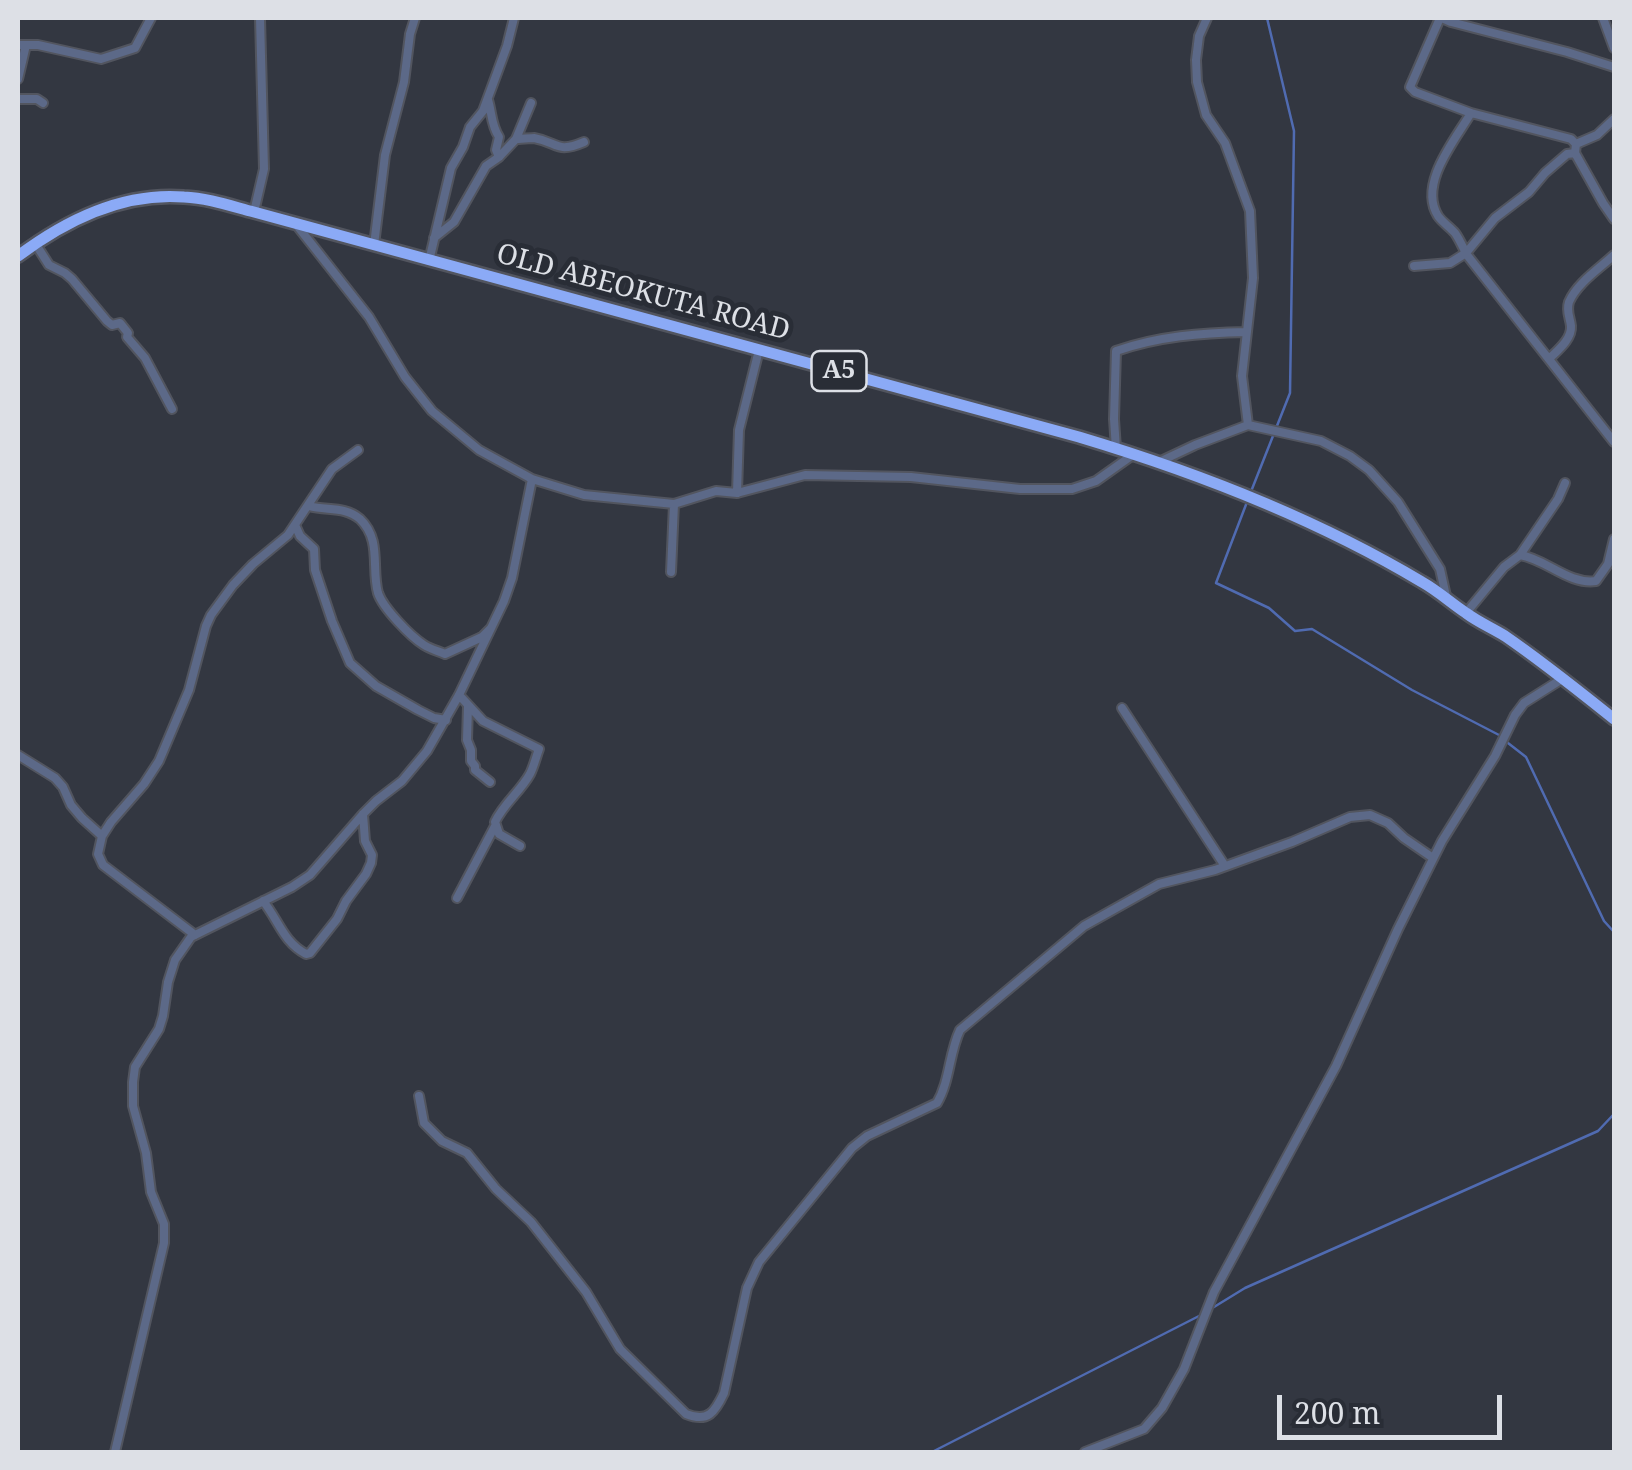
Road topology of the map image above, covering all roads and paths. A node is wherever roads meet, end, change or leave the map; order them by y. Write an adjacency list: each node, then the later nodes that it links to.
1 (151, 18): 8 (street)
2 (260, 18): 22 (street)
3 (415, 18): 27 (street)
4 (514, 18): 13 (street)
5 (1207, 18): 33 (street)
6 (1443, 18): 10 (street); 16 (street)
7 (1604, 18): 9 (street)
8 (22, 45): 11 (street)
9 (1614, 48)
10 (1614, 67)
11 (18, 80)
12 (18, 99): 14 (street)
13 (488, 99): 21 (street); 25 (street)
14 (43, 103)
15 (531, 103): 18 (street)
16 (1471, 113): 20 (street); 28 (street)
17 (1614, 119): 20 (street)
18 (516, 139): 19 (street); 21 (street)
19 (584, 142)
20 (1576, 149): 23 (street); 28 (street)
21 (499, 157): 25 (street)
22 (254, 212): 24 (highway, OLD ABEOKUTA ROAD / A5); 26 (highway, OLD ABEOKUTA ROAD / A5)
23 (1614, 219)
24 (295, 223): 27 (highway, OLD ABEOKUTA ROAD / A5); 43 (street)
25 (434, 238): 31 (street)
26 (34, 244): 30 (highway, OLD ABEOKUTA ROAD / A5); 36 (street)
27 (374, 245): 31 (highway, OLD ABEOKUTA ROAD / A5)
28 (1466, 253): 32 (street); 35 (street)
29 (1614, 255): 35 (street)
30 (18, 256)
31 (429, 261): 34 (highway, OLD ABEOKUTA ROAD / A5)
32 (1414, 266)
33 (1247, 332): 37 (street); 39 (street)
34 (759, 350): 39 (highway, OLD ABEOKUTA ROAD / A5); 45 (street)
35 (1549, 359): 38 (street)
36 (172, 409)
37 (1248, 425): 42 (street); 52 (street)
38 (1614, 442)
39 (1116, 448): 41 (highway, OLD ABEOKUTA ROAD / A5)
40 (358, 450): 47 (street)
41 (1134, 454): 42 (highway, OLD ABEOKUTA ROAD / A5); 45 (street)
42 (1159, 462): 52 (highway, OLD ABEOKUTA ROAD / A5)
43 (532, 479): 46 (street); 54 (street)
44 (1565, 483): 50 (street)
45 (737, 493): 46 (street)
46 (674, 504): 51 (street)
47 (309, 506): 48 (street); 54 (street)
48 (295, 525): 60 (street); 65 (street)
49 (1614, 539): 50 (street)
50 (1520, 554): 53 (street)
51 (671, 572)
52 (1446, 596): 53 (highway, OLD ABEOKUTA ROAD / A5)
53 (1466, 613): 55 (highway, OLD ABEOKUTA ROAD / A5)
54 (494, 624): 56 (street)
55 (1562, 679): 59 (highway, OLD ABEOKUTA ROAD / A5); 67 (street)
56 (459, 695): 57 (street); 60 (street)
57 (468, 706): 62 (street); 64 (street)
58 (1122, 708): 68 (street)
59 (1614, 719)
60 (446, 720): 63 (street)
61 (18, 755): 65 (street)
62 (490, 782)
63 (363, 814): 70 (street); 70 (street)
64 (495, 826): 66 (street); 69 (street)
65 (102, 836): 71 (street)
66 (520, 846)
67 (1433, 858): 68 (street); 74 (street)
68 (1225, 866): 72 (street)
69 (457, 898)
70 (262, 901): 71 (street)
71 (195, 935): 73 (street)
72 (418, 1096)
73 (115, 1452)
74 (1085, 1452)

